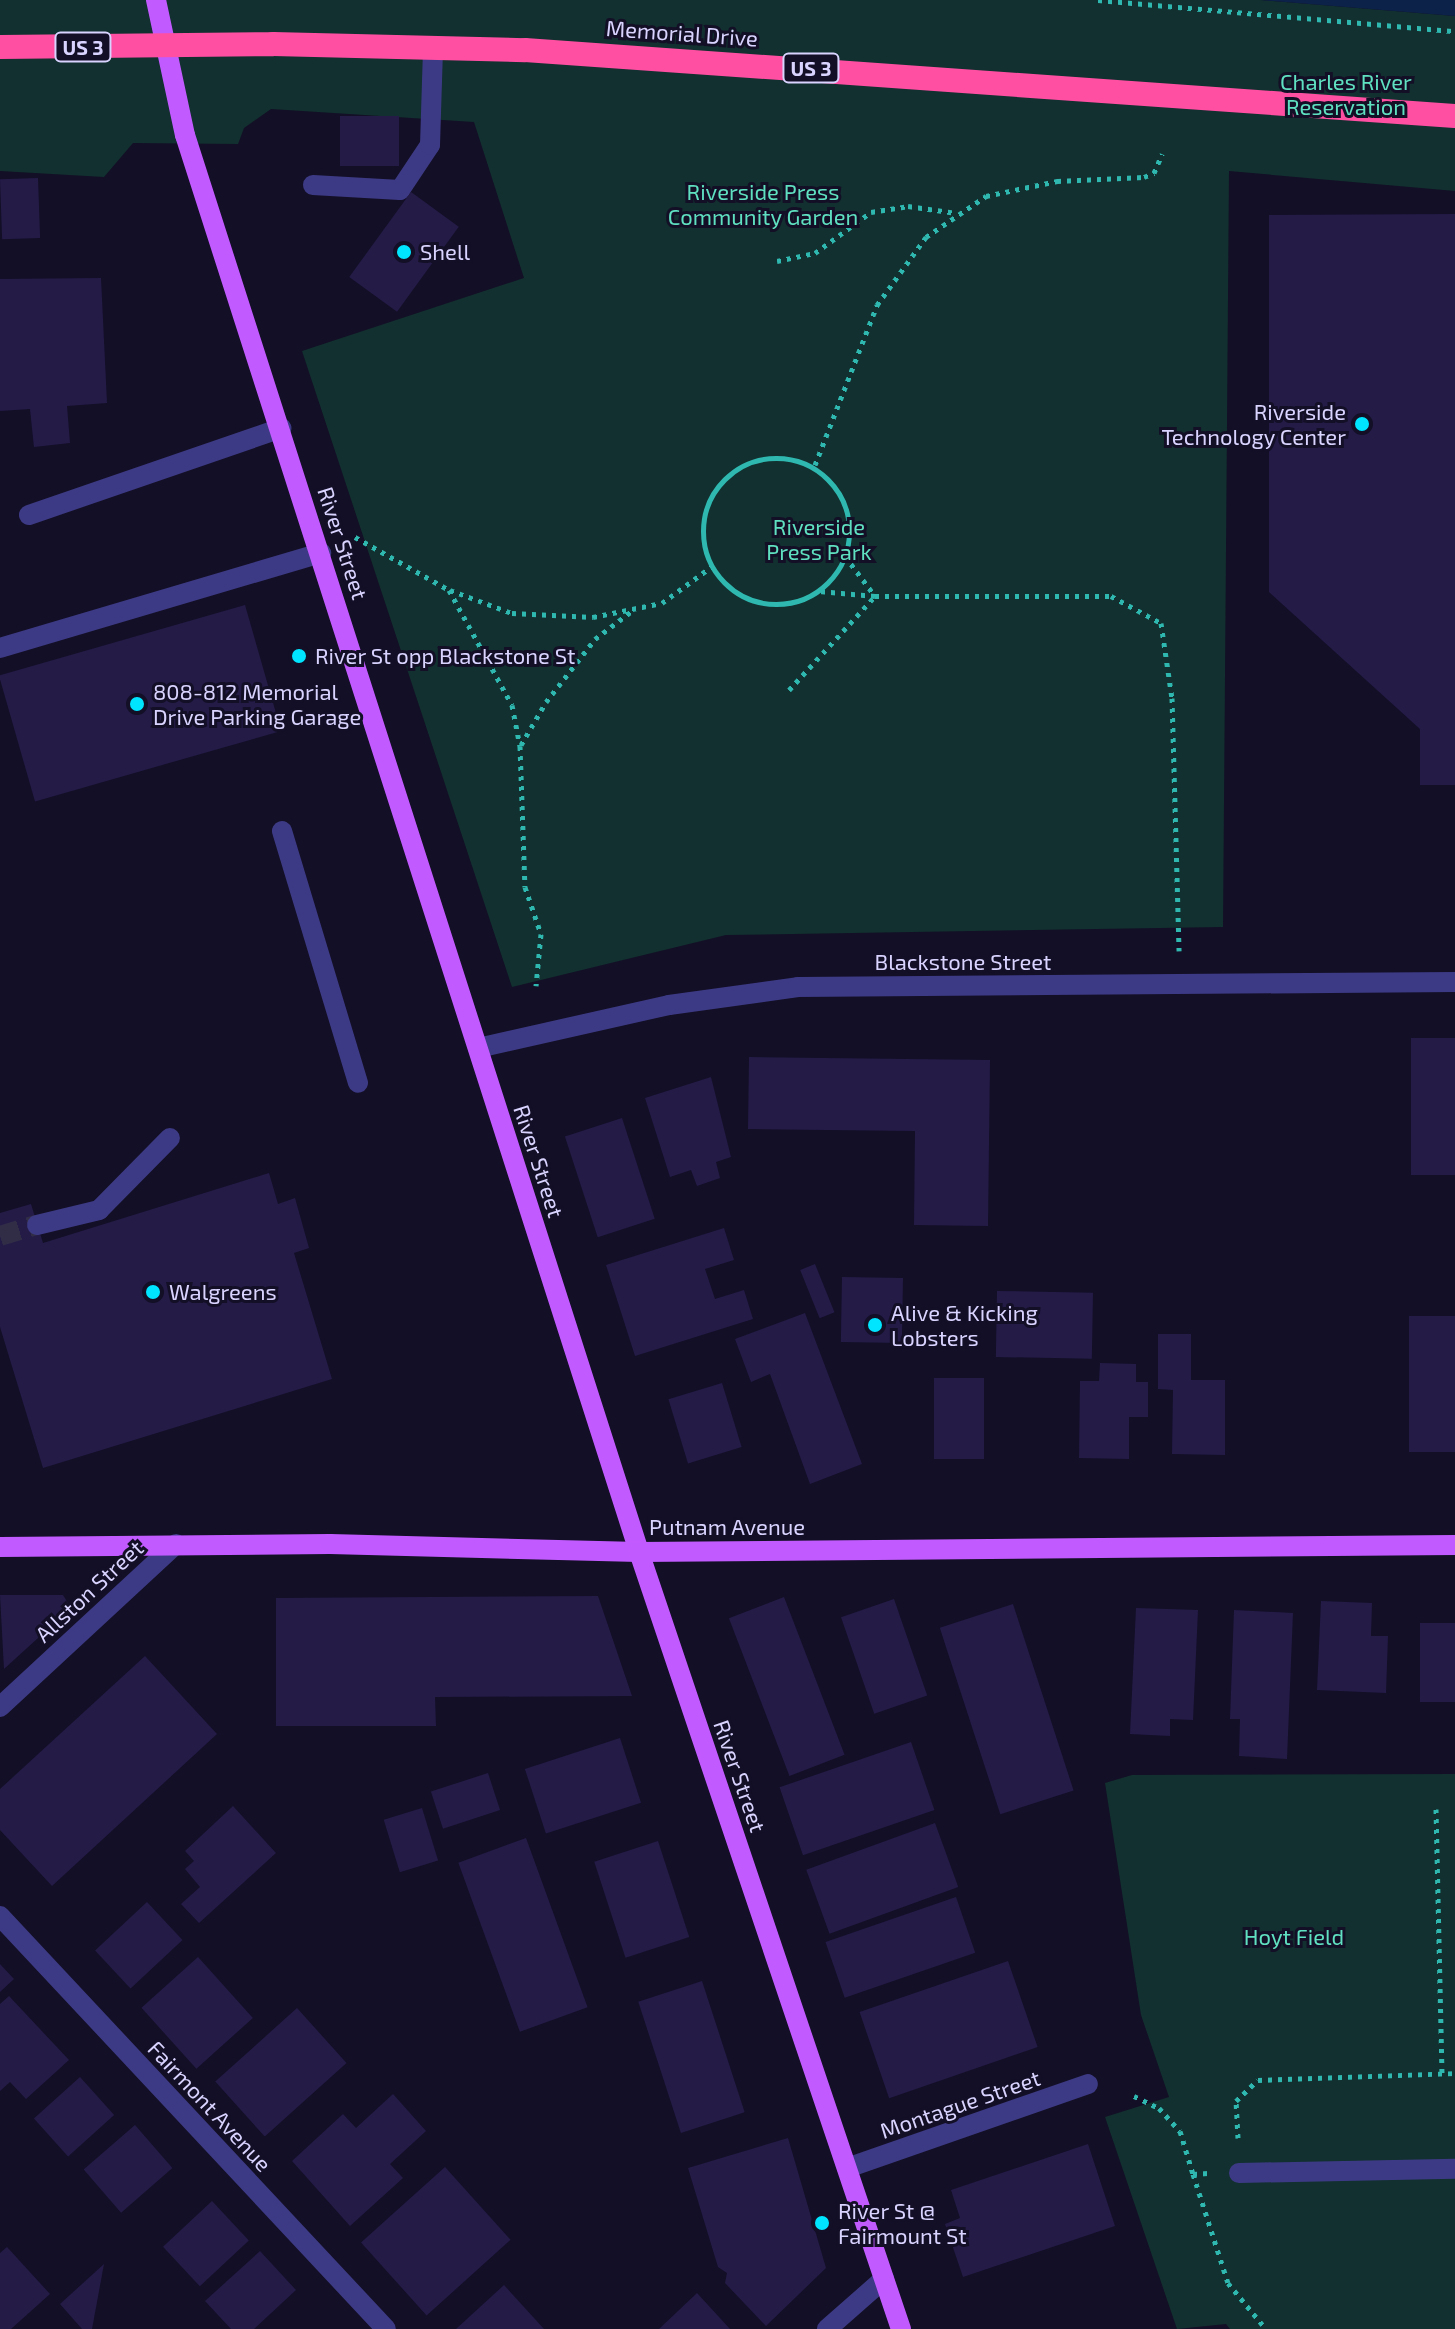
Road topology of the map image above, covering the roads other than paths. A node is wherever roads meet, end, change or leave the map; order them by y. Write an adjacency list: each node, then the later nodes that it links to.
1 (156, 0): 2 (main road, River Street)
2 (166, 46): 3 (highway, Memorial Drive / US 3); 4 (highway, Memorial Drive / US 3); 7 (main road, River Street)
3 (0, 47)
4 (433, 47): 5 (highway, Memorial Drive / US 3); 6 (street)
5 (1455, 116)
6 (313, 185)
7 (281, 428): 8 (street); 9 (main road, River Street)
8 (29, 515)
9 (321, 553): 10 (street); 13 (main road, River Street)
10 (0, 648)
11 (282, 831): 14 (street)
12 (1455, 982): 13 (street, Blackstone Street)
13 (478, 1048): 20 (main road, River Street)
14 (358, 1083)
15 (170, 1138): 16 (street)
16 (37, 1225)
17 (176, 1544): 19 (main road, Putnam Avenue); 20 (main road, Putnam Avenue); 21 (street, Allston Street)
18 (1455, 1545): 20 (main road, Putnam Avenue)
19 (0, 1547)
20 (639, 1552): 24 (main road, River Street)
21 (0, 1707)
22 (0, 1916): 28 (street, Fairmont Avenue)
23 (1088, 2084): 24 (street, Montague Street)
24 (847, 2168): 27 (main road, River Street)
25 (1455, 2169): 26 (street)
26 (1239, 2173)
27 (884, 2279): 29 (street); 30 (main road, River Street)
28 (386, 2329)
29 (827, 2329)
30 (901, 2329)

